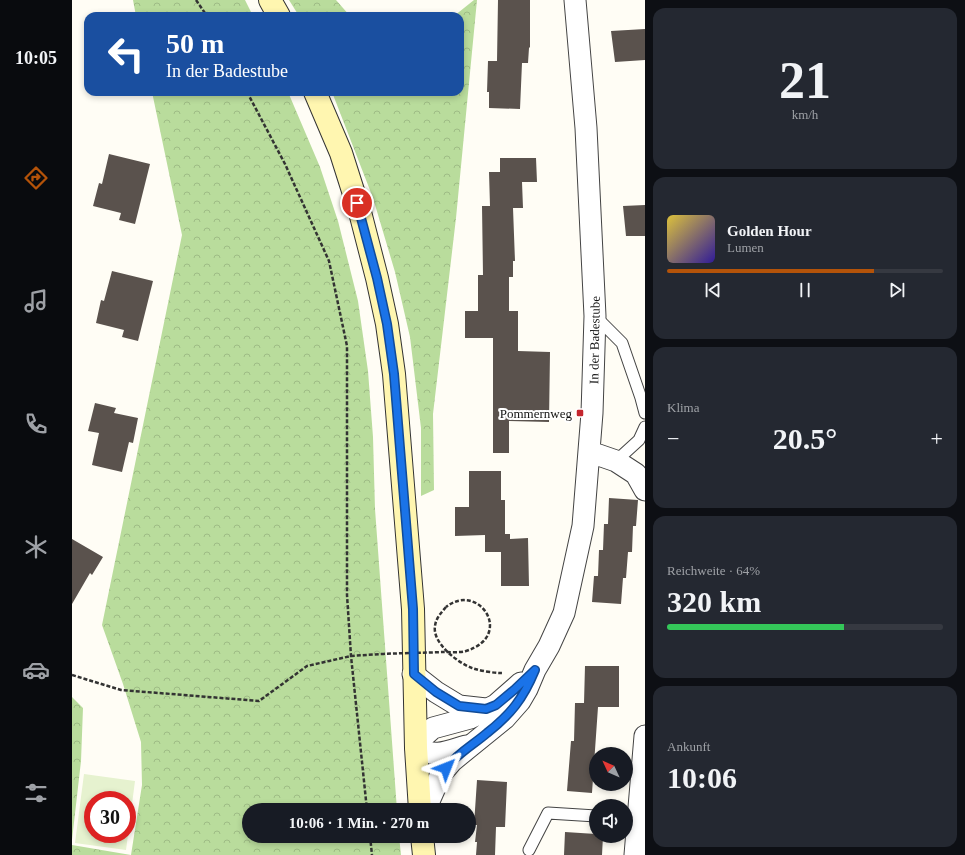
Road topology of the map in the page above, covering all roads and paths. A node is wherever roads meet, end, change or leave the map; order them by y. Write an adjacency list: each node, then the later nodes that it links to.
1 (196, 0): 4 (path)
2 (270, 0): 5 (main road)
3 (575, 0): 8 (street, In der Badestube)
4 (204, 12)
5 (277, 12)
6 (249, 96): 14 (path)
7 (317, 96): 16 (main road)
8 (595, 316): 9 (lane); 11 (street, In der Badestube)
9 (645, 413)
10 (645, 426): 12 (lane)
11 (590, 452): 12 (street); 15 (street, In der Badestube)
12 (616, 461): 13 (street)
13 (645, 490)
14 (351, 656): 15 (path, bridge); 17 (path); 22 (path)
15 (535, 670): 18 (street, In der Badestube); 20 (street, In der Badestube)
16 (414, 674): 18 (street); 21 (main road)
17 (72, 675)
18 (486, 709): 21 (street, In der Badestube)
19 (645, 736): 25 (street)
20 (470, 745): 21 (street, In der Badestube); 24 (street, In der Badestube)
21 (416, 748): 23 (main road)
22 (366, 803)
23 (420, 803)
24 (428, 803)
25 (633, 813)
26 (589, 816): 30 (lane)
27 (633, 831): 33 (street)
28 (371, 843): 31 (path)
29 (423, 843): 32 (main road)
30 (529, 850)
31 (372, 855)
32 (424, 855)
33 (635, 855)

